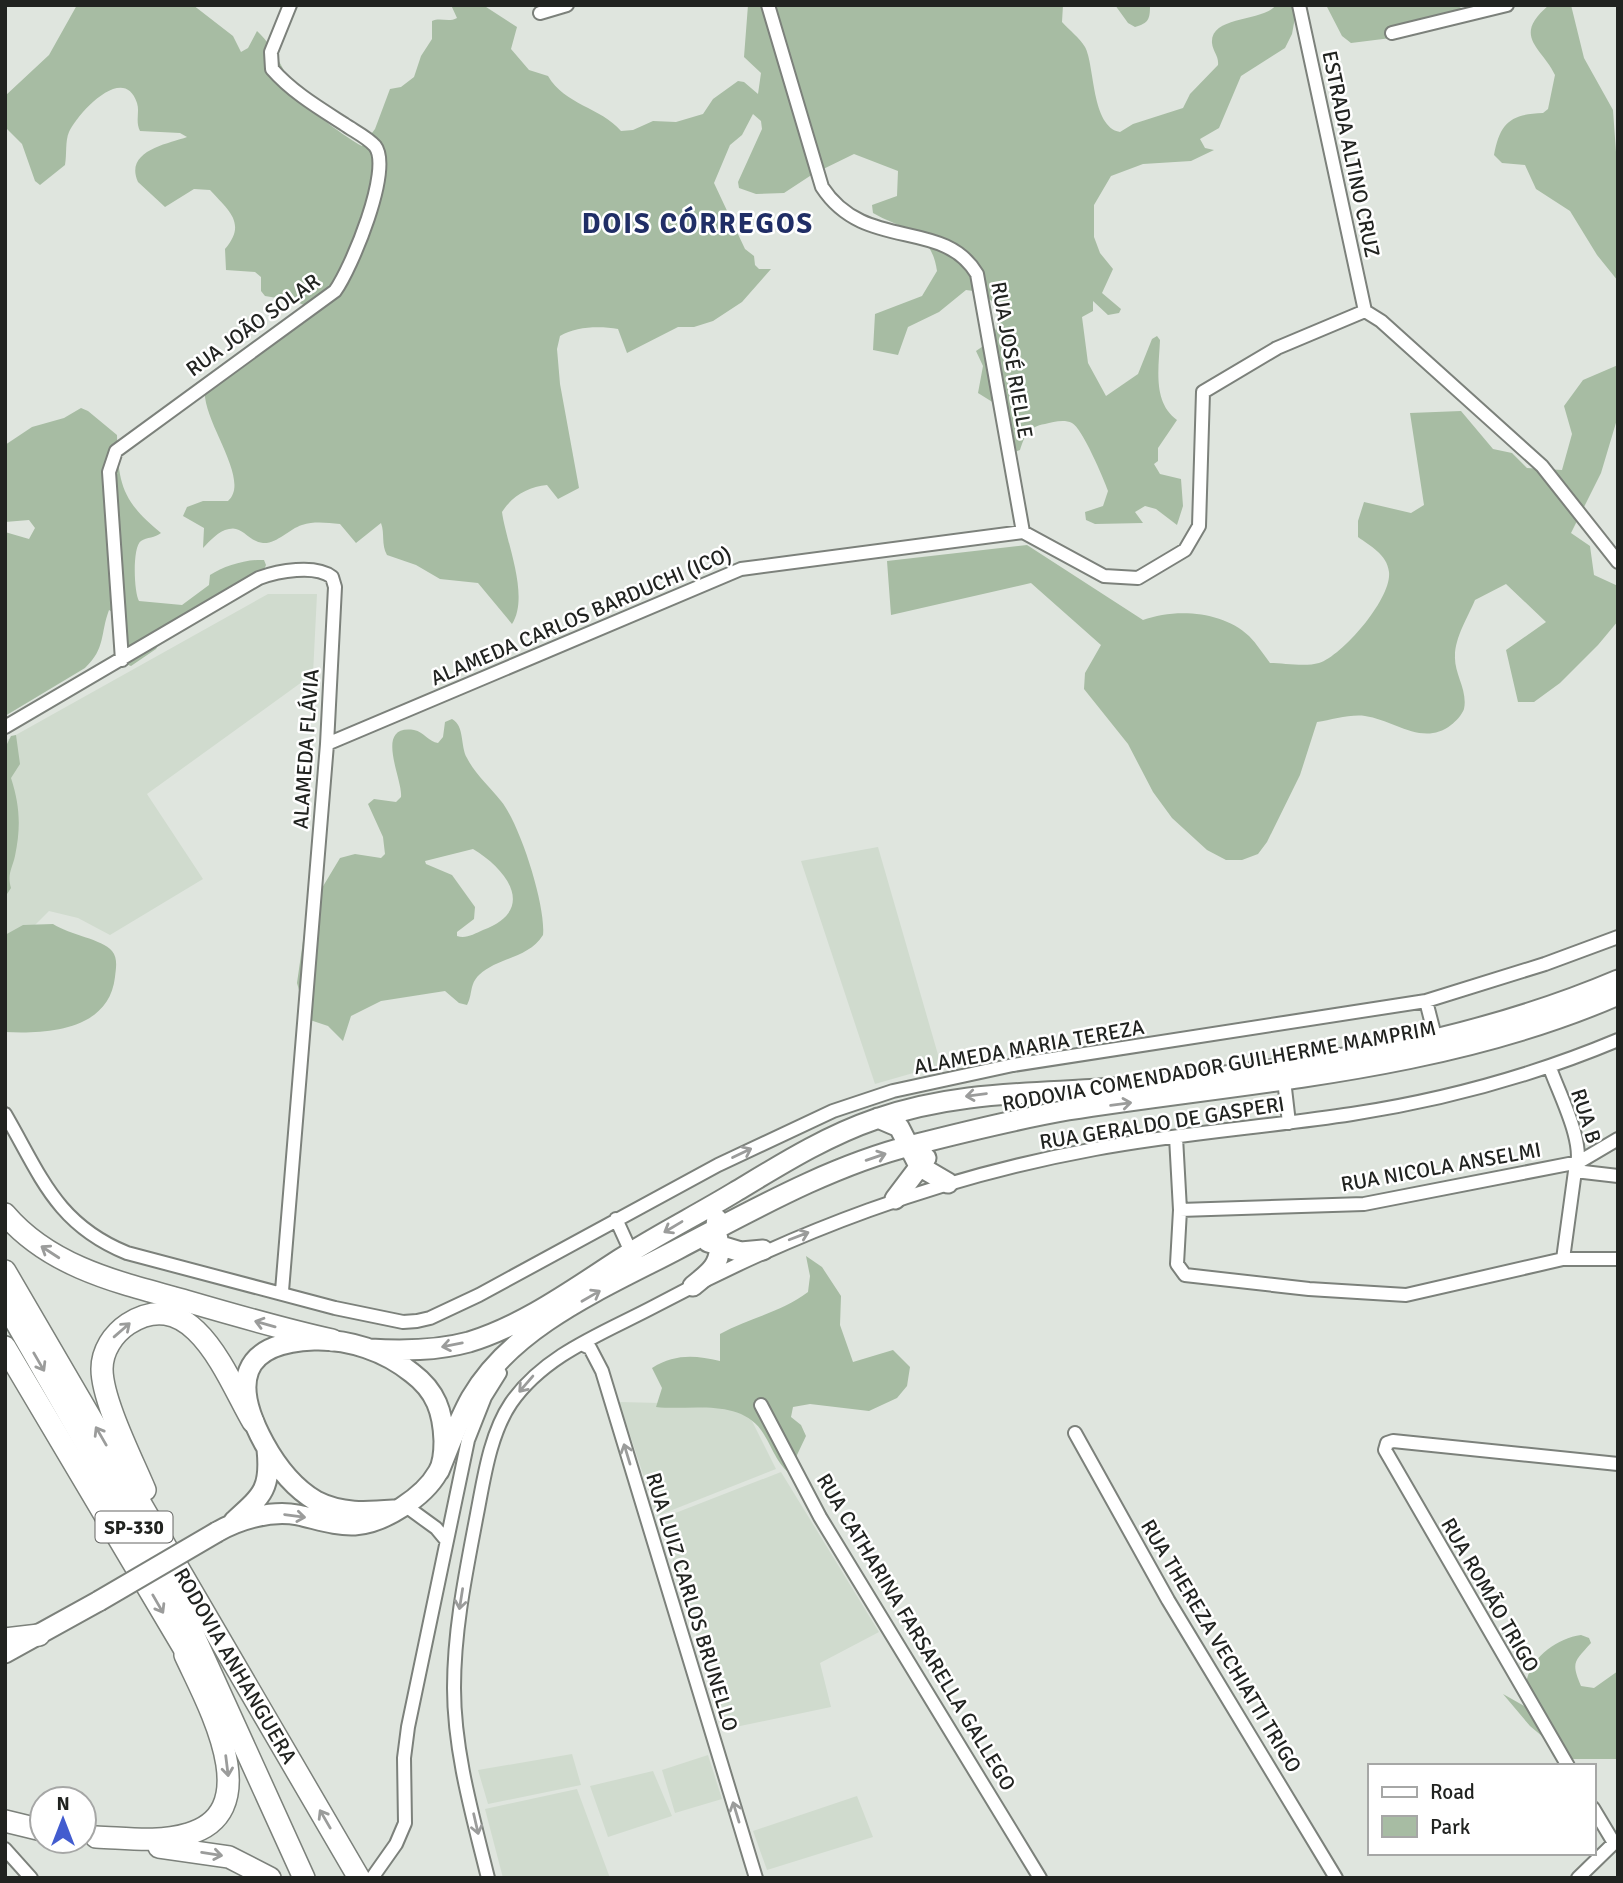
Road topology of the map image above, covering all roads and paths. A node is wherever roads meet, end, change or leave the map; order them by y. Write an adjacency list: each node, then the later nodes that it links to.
1 (290, 5): 11 (street, RUA JOÃO SOLAR)
2 (566, 5): 6 (street)
3 (768, 5): 9 (street, RUA JOSÉ RIELLE)
4 (1299, 5): 8 (street, ESTRADA ALTINO CRUZ)
5 (1507, 5): 7 (street)
6 (540, 13)
7 (1392, 33)
8 (1365, 311): 9 (street); 10 (street)
9 (1023, 532): 13 (street, ALAMEDA CARLOS BARDUCHI (ICO))
10 (1618, 562)
11 (122, 660): 12 (street, ALAMEDA FLÁVIA); 13 (street, ALAMEDA FLÁVIA)
12 (5, 727)
13 (327, 744): 47 (street, ALAMEDA FLÁVIA)
14 (1618, 937): 17 (street, ALAMEDA MARIA TEREZA)
15 (1618, 979): 18 (main road, RODOVIA COMENDADOR GUILHERME MAMPRIM)
16 (1618, 995): 21 (main road, RODOVIA COMENDADOR GUILHERME MAMPRIM)
17 (1426, 1001): 18 (street); 22 (street, ALAMEDA MARIA TEREZA)
18 (1436, 1040): 23 (main road, RODOVIA COMENDADOR GUILHERME MAMPRIM, one-way to 23)
19 (1618, 1040): 20 (street, RUA GERALDO DE GASPERI)
20 (1550, 1068): 26 (street, RUA GERALDO DE GASPERI); 32 (street, RUA B)
21 (1284, 1080): 26 (street); 28 (main road, RODOVIA COMENDADOR GUILHERME MAMPRIM, one-way to 21)
22 (893, 1091): 23 (street); 39 (street, ALAMEDA MARIA TEREZA, one-way to 22)
23 (899, 1113): 25 (main road, RODOVIA COMENDADOR GUILHERME MAMPRIM)
24 (5, 1114): 47 (street, ALAMEDA MARIA TEREZA)
25 (878, 1118): 30 (main road); 35 (main road, RODOVIA COMENDADOR GUILHERME MAMPRIM)
26 (1289, 1123): 27 (street, RUA GERALDO DE GASPERI)
27 (1176, 1137): 34 (street, RUA GERALDO DE GASPERI); 37 (street)
28 (944, 1138): 30 (main road, RODOVIA COMENDADOR GUILHERME MAMPRIM); 31 (main road)
29 (1618, 1139): 32 (street, RUA NICOLA ANSELMI)
30 (910, 1145): 31 (main road); 40 (main road, RODOVIA COMENDADOR GUILHERME MAMPRIM, one-way to 30)
31 (919, 1166): 34 (main road); 36 (main road)
32 (1577, 1166): 33 (street); 37 (street, RUA NICOLA ANSELMI); 43 (street, RUA B)
33 (1618, 1176)
34 (948, 1183): 36 (street, RUA GERALDO DE GASPERI)
35 (730, 1195): 40 (main road); 42 (main road, RODOVIA COMENDADOR GUILHERME MAMPRIM, one-way to 42)
36 (895, 1199): 41 (street, RUA GERALDO DE GASPERI, one-way to 36)
37 (1180, 1210): 43 (street)
38 (5, 1214): 51 (highway, one-way to 38)
39 (616, 1219): 42 (street); 47 (street, ALAMEDA MARIA TEREZA)
40 (717, 1237): 41 (main road); 46 (main road); 50 (main road, one-way to 40)
41 (763, 1250): 46 (street, RUA GERALDO DE GASPERI)
42 (631, 1252): 54 (main road, RODOVIA COMENDADOR GUILHERME MAMPRIM, one-way to 54)
43 (1563, 1259): 44 (street)
44 (1618, 1259)
45 (5, 1271): 67 (highway, RODOVIA ANHANGUERA / SP-330, one-way to 45)
46 (693, 1286): 49 (street, RUA GERALDO DE GASPERI)
47 (282, 1292)
48 (5, 1303): 72 (highway, RODOVIA ANHANGUERA / SP-330, one-way to 72)
49 (606, 1332): 52 (street, RUA GERALDO DE GASPERI); 56 (street)
50 (526, 1338): 63 (main road); 66 (street)
51 (332, 1340): 54 (main road); 59 (main road)
52 (581, 1344): 56 (street, RUA LUIZ CARLOS BRUNELLO); 86 (street, RUA GERALDO DE GASPERI, one-way to 86)
53 (5, 1347): 58 (highway)
54 (370, 1349): 63 (main road)
55 (5, 1367): 58 (highway)
56 (601, 1371): 87 (street, RUA LUIZ CARLOS BRUNELLO, one-way to 56)
57 (761, 1405): 88 (street, RUA CATHARINA FARSARELLA GALLEGO)
58 (48, 1419): 68 (highway, one-way to 68)
59 (253, 1422): 61 (main road); 67 (highway, one-way to 59)
60 (1075, 1433): 89 (street, RUA THEREZA VECHIATTI TRIGO)
61 (267, 1448): 64 (main road); 65 (main road)
62 (1618, 1464): 73 (street, RUA ROMÃO TRIGO)
63 (439, 1471): 64 (main road)
64 (399, 1507): 65 (main road, one-way to 64); 66 (street)
65 (222, 1529): 69 (main road, bridge)
66 (446, 1540): 85 (street)
67 (184, 1579): 84 (highway, RODOVIA ANHANGUERA / SP-330, one-way to 67)
68 (176, 1634): 72 (highway); 77 (highway, one-way to 77)
69 (39, 1635): 70 (highway); 71 (main road)
70 (5, 1639)
71 (5, 1653)
72 (250, 1758): 83 (highway, RODOVIA ANHANGUERA / SP-330)
73 (1567, 1764)
74 (1595, 1811): 79 (street)
75 (5, 1821): 76 (highway)
76 (28, 1827)
77 (98, 1836)
78 (98, 1837): 82 (highway, one-way to 82)
79 (1616, 1843): 90 (street)
80 (5, 1849): 81 (street)
81 (31, 1878)
82 (270, 1878)
83 (304, 1878)
84 (359, 1878)
85 (372, 1878)
86 (488, 1878)
87 (756, 1878)
88 (1040, 1878)
89 (1336, 1878)
90 (1578, 1878)

